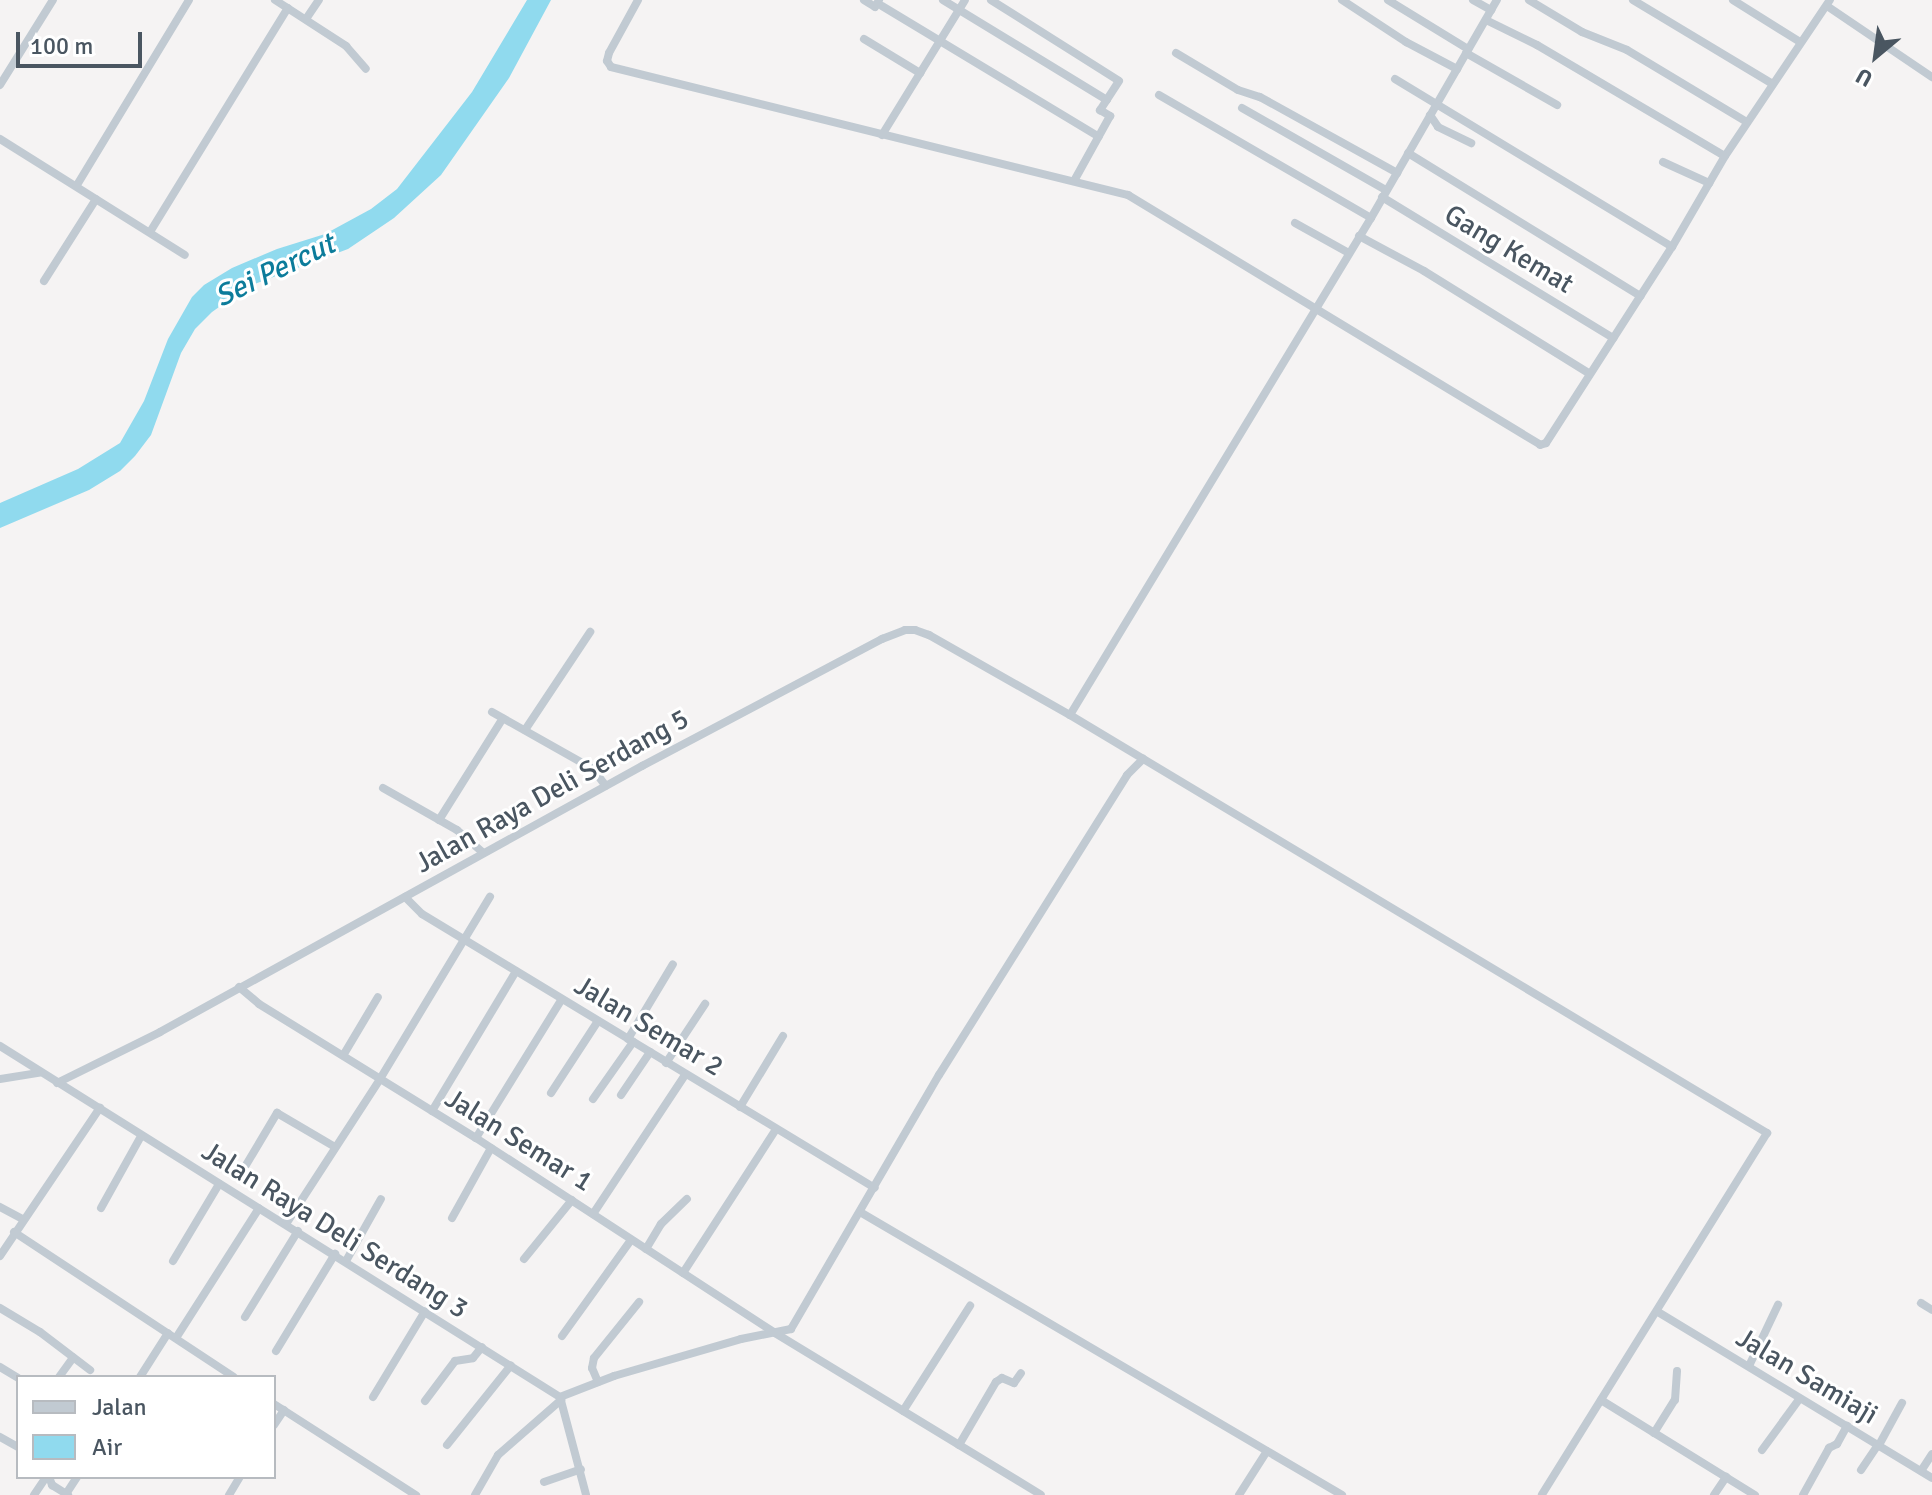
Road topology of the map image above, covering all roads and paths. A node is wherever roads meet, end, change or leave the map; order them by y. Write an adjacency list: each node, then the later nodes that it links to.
1 (53, 0): 35 (street)
2 (189, 0): 53 (street)
3 (275, 0): 19 (street)
4 (319, 0): 22 (street)
5 (638, 0): 43 (street)
6 (864, 0): 17 (street)
7 (943, 0): 20 (street)
8 (965, 0): 20 (street)
9 (991, 0): 37 (street)
10 (1342, 0): 30 (street)
11 (1388, 0): 27 (street)
12 (1473, 0): 21 (street)
13 (1497, 0): 21 (street)
14 (1529, 0): 42 (street)
15 (1633, 0): 34 (street)
16 (1733, 0): 26 (street)
17 (880, 3): 25 (street)
18 (1828, 3): 26 (street); 32 (street)
19 (288, 8): 22 (street); 58 (street)
20 (959, 10): 25 (street); 37 (street)
21 (1491, 10): 23 (street)
22 (306, 19): 29 (street)
23 (1486, 20): 27 (street); 48 (street)
24 (864, 39): 31 (street)
25 (940, 41): 31 (street); 44 (street)
26 (1800, 42): 34 (street)
27 (1467, 51): 30 (street); 39 (street)
28 (1176, 53): 50 (street)
29 (366, 69)
30 (1457, 69): 38 (street)
31 (920, 73): 43 (street)
32 (1932, 77)
33 (1395, 79): 38 (street)
34 (1773, 84): 42 (street)
35 (0, 85)
36 (1159, 95): 56 (street)
37 (1107, 100): 44 (street)
38 (1437, 104): 41 (street); 60 (street)
39 (1557, 105)
40 (1242, 108): 54 (street, Gang Kemat)
41 (1430, 115): 46 (street); 47 (street)
42 (1747, 122): 48 (street)
43 (882, 135): 51 (street)
44 (1099, 137): 51 (street)
45 (0, 139): 53 (street)
46 (1471, 143)
47 (1408, 153): 50 (street); 64 (street)
48 (1725, 156): 52 (street)
49 (1663, 162): 52 (street)
50 (1397, 173): 54 (street)
51 (1074, 181): 65 (street)
52 (1709, 183): 60 (street)
53 (77, 185): 55 (street)
54 (1384, 194): 56 (street); 66 (street, Gang Kemat)
55 (96, 199): 58 (street); 63 (street)
56 (1371, 218): 59 (street)
57 (1295, 223): 61 (street)
58 (150, 232): 62 (street)
59 (1359, 236): 61 (street); 67 (street)
60 (1672, 247): 64 (street)
61 (1349, 253): 65 (street)
62 (185, 255)
63 (44, 281)
64 (1640, 296): 66 (street)
65 (1316, 307): 67 (street); 70 (street)
66 (1613, 338): 67 (street)
67 (1590, 374)
68 (590, 632): 72 (street)
69 (492, 712): 71 (street)
70 (1070, 715): 73 (street, Jalan Raya Deli Serdang 5); 74 (street, Jalan Raya Deli Serdang 5)
71 (503, 718): 72 (street); 76 (street)
72 (525, 730): 74 (street)
73 (1143, 759): 112 (street); 141 (street, Jalan Raya Deli Serdang 5)
74 (606, 786): 77 (street, Jalan Raya Deli Serdang 5)
75 (383, 788): 76 (street)
76 (439, 820): 77 (street)
77 (483, 853): 79 (street, Jalan Raya Deli Serdang 5)
78 (490, 897): 80 (street)
79 (406, 898): 80 (street, Jalan Semar 2); 83 (street, Jalan Raya Deli Serdang 5)
80 (464, 940): 82 (street, Jalan Semar 2); 97 (street)
81 (673, 964): 89 (street)
82 (516, 971): 85 (street, Jalan Semar 2); 104 (street)
83 (241, 990): 92 (street, Jalan Semar 1); 98 (street, Jalan Raya Deli Serdang 5)
84 (378, 997): 92 (street)
85 (562, 999): 87 (street, Jalan Semar 2); 107 (street)
86 (705, 1004): 93 (street)
87 (598, 1021): 89 (street, Jalan Semar 2); 99 (street)
88 (783, 1036): 102 (street)
89 (630, 1040): 91 (street, Jalan Semar 2); 101 (street)
90 (0, 1046): 94 (street, Jalan Raya Deli Serdang 3)
91 (650, 1052): 93 (street, Jalan Semar 2); 100 (street)
92 (344, 1054): 97 (street, Jalan Semar 1)
93 (666, 1063): 95 (street, Jalan Semar 2)
94 (39, 1073): 96 (street); 98 (street, Jalan Raya Deli Serdang 3)
95 (685, 1075): 102 (street, Jalan Semar 2); 120 (street)
96 (0, 1079)
97 (380, 1079): 104 (street, Jalan Semar 1); 108 (street)
98 (57, 1083): 103 (street, Jalan Raya Deli Serdang 3)
99 (551, 1093)
100 (621, 1095)
101 (593, 1099)
102 (740, 1107): 105 (street, Jalan Semar 2)
103 (100, 1108): 106 (street, Jalan Raya Deli Serdang 3); 122 (street)
104 (432, 1111): 107 (street, Jalan Semar 1)
105 (776, 1129): 112 (street, Jalan Semar 2); 133 (street)
106 (141, 1136): 111 (street, Jalan Raya Deli Serdang 3); 117 (street)
107 (476, 1138): 109 (street, Jalan Semar 1)
108 (335, 1147): 110 (street); 123 (street)
109 (491, 1148): 115 (street, Jalan Semar 1); 121 (street)
110 (246, 1165)
111 (219, 1184): 118 (street, Jalan Raya Deli Serdang 3); 131 (street)
112 (875, 1188): 119 (street)
113 (381, 1199): 132 (street)
114 (687, 1199): 127 (street)
115 (572, 1200): 120 (street, Jalan Semar 1); 130 (street)
116 (0, 1207): 122 (street)
117 (101, 1208)
118 (259, 1208): 123 (street, Jalan Raya Deli Serdang 3); 144 (street)
119 (860, 1212): 143 (street); 174 (street)
120 (593, 1214): 126 (street, Jalan Semar 1)
121 (452, 1218)
122 (23, 1219): 125 (street)
123 (286, 1224): 124 (street, Jalan Raya Deli Serdang 3)
124 (298, 1231): 128 (street, Jalan Raya Deli Serdang 3); 142 (street)
125 (14, 1232): 129 (street); 144 (street)
126 (631, 1240): 127 (street, Jalan Semar 1); 145 (street)
127 (646, 1249): 133 (street, Jalan Semar 1)
128 (335, 1254): 132 (street, Jalan Raya Deli Serdang 3); 147 (street)
129 (0, 1256)
130 (524, 1259)
131 (173, 1261)
132 (346, 1261): 140 (street, Jalan Raya Deli Serdang 3)
133 (683, 1273): 143 (street, Jalan Semar 1)
134 (639, 1302): 157 (street)
135 (1921, 1303): 139 (street)
136 (1778, 1305): 150 (street)
137 (970, 1306): 166 (street)
138 (0, 1308): 148 (street)
139 (1932, 1310)
140 (425, 1311): 146 (street, Jalan Raya Deli Serdang 3); 158 (street)
141 (1658, 1312): 150 (street, Jalan Samiaji); 161 (street)
142 (245, 1317)
143 (768, 1328): 157 (street); 166 (street, Jalan Semar 1)
144 (172, 1336): 155 (street); 156 (street)
145 (562, 1336)
146 (482, 1347): 149 (street, Jalan Raya Deli Serdang 3); 162 (street)
147 (276, 1351)
148 (73, 1358): 151 (street); 154 (street)
149 (511, 1365): 160 (street, Jalan Raya Deli Serdang 3); 170 (street)
150 (1749, 1366): 159 (street, Jalan Samiaji)
151 (90, 1370)
152 (1677, 1371): 169 (street)
153 (1021, 1373): 171 (street)
154 (60, 1375)
155 (142, 1375)
156 (231, 1375)
157 (598, 1382): 160 (street)
158 (373, 1397)
159 (1800, 1398): 168 (street, Jalan Samiaji); 173 (street)
160 (561, 1399): 176 (street); 188 (street)
161 (1601, 1400): 169 (street); 184 (street)
162 (425, 1401)
163 (1902, 1403): 172 (street)
164 (276, 1405): 165 (street)
165 (284, 1410): 167 (street); 187 (street)
166 (903, 1411): 171 (street, Jalan Semar 1)
167 (276, 1422)
168 (1847, 1426): 172 (street, Jalan Samiaji); 196 (street)
169 (1654, 1433): 179 (street)
170 (447, 1445)
171 (959, 1445): 190 (street, Jalan Semar 1)
172 (1878, 1445): 177 (street); 178 (street, Jalan Samiaji)
173 (1762, 1450)
174 (1267, 1451): 191 (street); 192 (street)
175 (1932, 1454): 178 (street)
176 (581, 1469): 183 (street); 189 (street)
177 (1861, 1470)
178 (1921, 1471): 180 (street, Jalan Samiaji)
179 (1726, 1477): 194 (street); 195 (street)
180 (1932, 1478)
181 (46, 1479): 186 (street)
182 (49, 1479): 185 (street)
183 (544, 1482)
184 (1544, 1492): 193 (street)
185 (67, 1494)
186 (34, 1495)
187 (416, 1495)
188 (475, 1495)
189 (586, 1495)
190 (1041, 1495)
191 (1239, 1495)
192 (1342, 1495)
193 (1555, 1495)
194 (1714, 1495)
195 (1755, 1495)
196 (1803, 1495)

